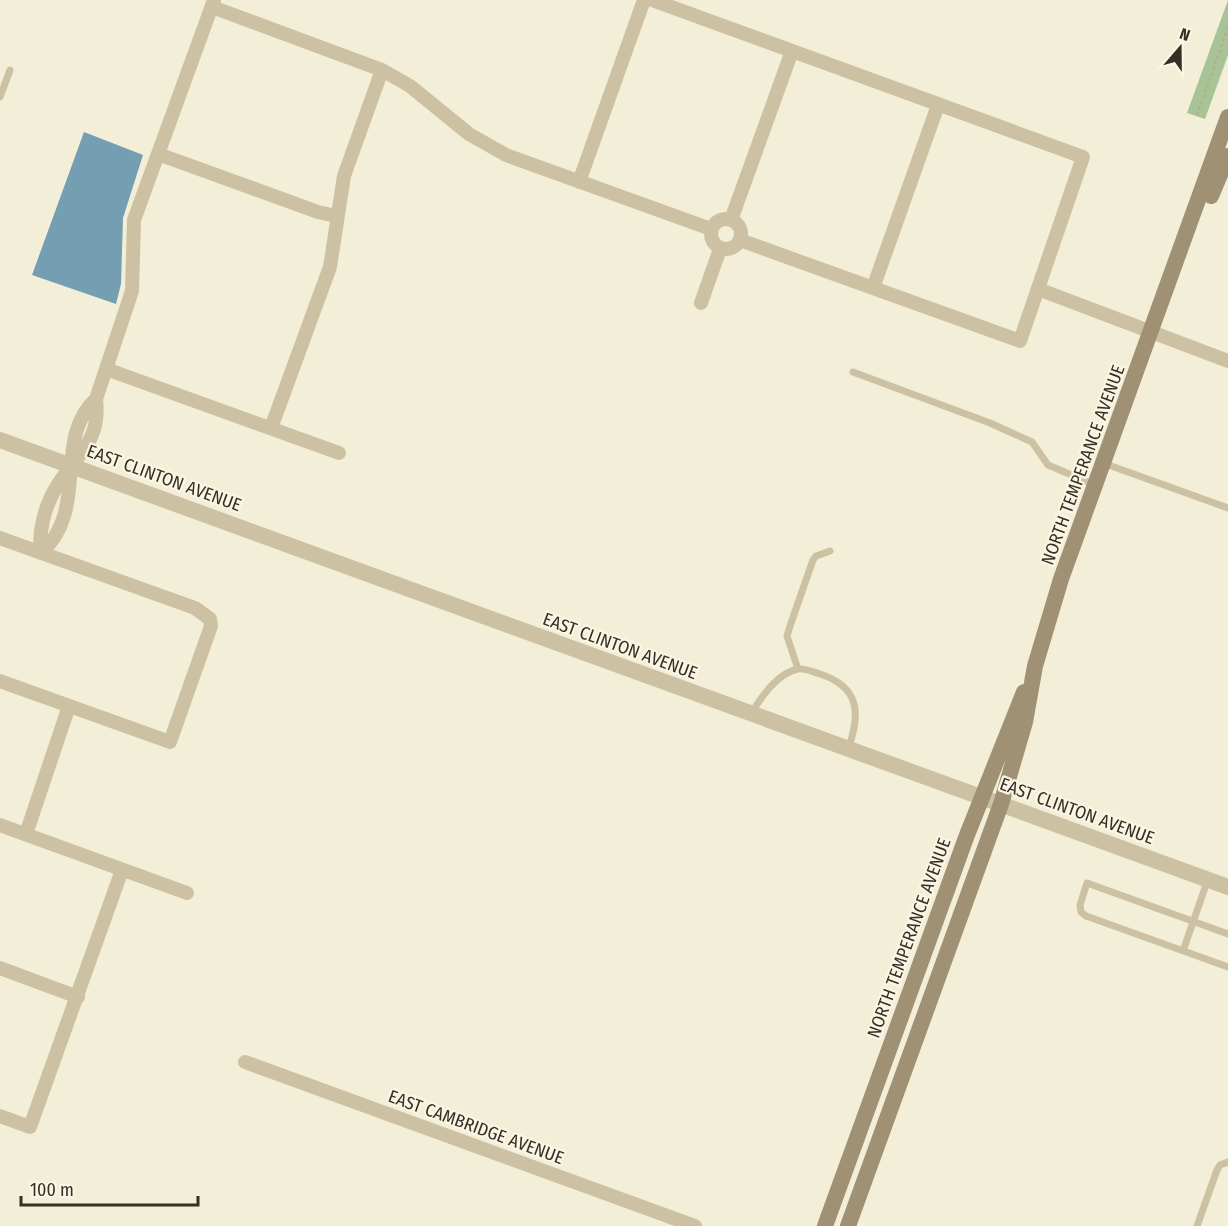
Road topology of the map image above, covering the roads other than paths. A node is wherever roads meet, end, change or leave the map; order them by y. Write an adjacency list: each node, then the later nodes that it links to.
1 (644, 0): 12 (street)
2 (652, 0): 4 (street)
3 (213, 4): 6 (street); 10 (street)
4 (792, 51): 8 (street); 14 (street)
5 (10, 70): 7 (lane)
6 (382, 70): 12 (street); 13 (street)
7 (0, 97)
8 (938, 105): 19 (street); 20 (street)
9 (1228, 117): 18 (main road, NORTH TEMPERANCE AVENUE)
10 (158, 154): 13 (street); 24 (street)
11 (1228, 156): 18 (main road, NORTH TEMPERANCE AVENUE)
12 (579, 182): 15 (street)
13 (336, 216): 26 (street)
14 (731, 220): 15 (street); 16 (street)
15 (711, 229): 17 (street)
16 (740, 240): 17 (street); 19 (street)
17 (720, 249): 21 (street)
18 (1172, 278): 22 (main road, NORTH TEMPERANCE AVENUE)
19 (873, 288): 20 (street)
20 (1038, 289): 22 (street)
21 (701, 303)
22 (1153, 332): 23 (street); 29 (main road, NORTH TEMPERANCE AVENUE)
23 (1228, 361)
24 (106, 369): 26 (street); 30 (street)
25 (853, 372): 31 (lane)
26 (271, 428): 28 (street)
27 (0, 440): 30 (street, EAST CLINTON AVENUE)
28 (339, 453)
29 (1103, 463): 31 (main road, NORTH TEMPERANCE AVENUE); 32 (lane)
30 (73, 465): 35 (street); 40 (street, EAST CLINTON AVENUE)
31 (1095, 485): 36 (main road, NORTH TEMPERANCE AVENUE)
32 (1228, 508)
33 (0, 538): 35 (street)
34 (830, 551): 37 (lane)
35 (41, 553): 39 (street)
36 (1035, 666): 42 (main road, NORTH TEMPERANCE AVENUE); 43 (main road, NORTH TEMPERANCE AVENUE)
37 (798, 669): 40 (lane); 41 (lane)
38 (0, 681): 39 (street)
39 (69, 706): 45 (street)
40 (751, 714): 41 (street, EAST CLINTON AVENUE)
41 (848, 749): 42 (street, EAST CLINTON AVENUE)
42 (982, 797): 43 (street, EAST CLINTON AVENUE); 60 (main road, NORTH TEMPERANCE AVENUE)
43 (1001, 804): 47 (street, EAST CLINTON AVENUE); 61 (main road, NORTH TEMPERANCE AVENUE)
44 (0, 825): 45 (street)
45 (26, 834): 46 (street)
46 (122, 870): 49 (street); 55 (street)
47 (1208, 879): 48 (street, EAST CLINTON AVENUE); 50 (lane)
48 (1228, 887)
49 (187, 893)
50 (1193, 921): 51 (lane); 52 (lane); 52 (lane)
51 (1228, 934)
52 (1183, 951): 53 (lane)
53 (1228, 967)
54 (0, 968): 55 (street)
55 (78, 997): 57 (street)
56 (245, 1062): 59 (street, EAST CAMBRIDGE AVENUE)
57 (0, 1116)
58 (1228, 1162): 62 (lane)
59 (695, 1226)
60 (825, 1226)
61 (848, 1226)
62 (1197, 1226)

